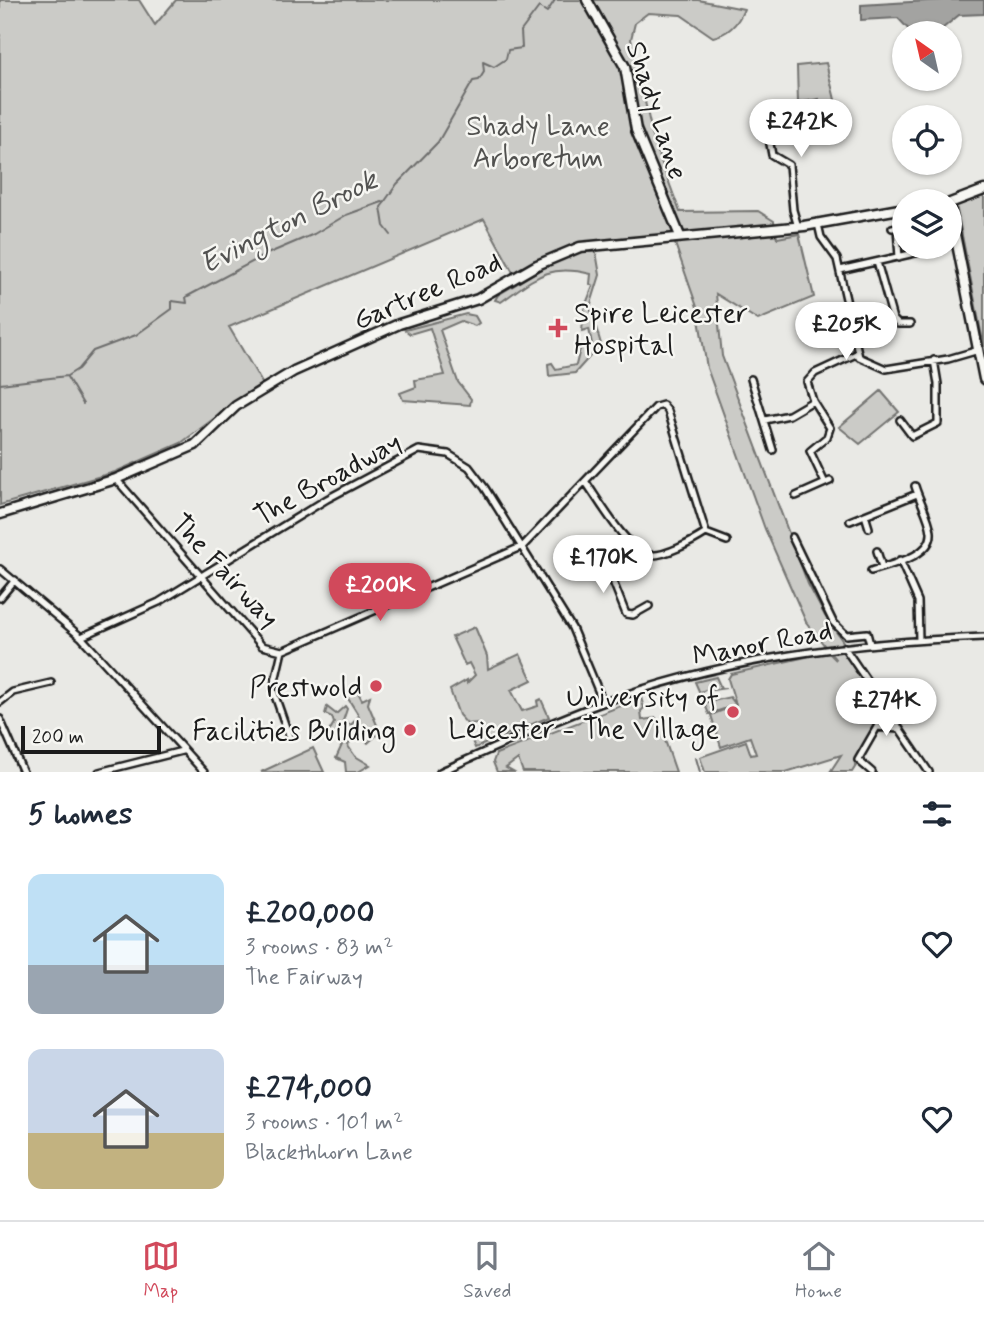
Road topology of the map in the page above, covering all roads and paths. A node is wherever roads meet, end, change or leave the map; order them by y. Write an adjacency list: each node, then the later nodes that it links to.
1 (587, 0): 8 (main road, Shady Lane)
2 (764, 115): 7 (street)
3 (984, 190): 4 (main road)
4 (962, 198)
5 (892, 210): 6 (main road, Gartree Road)
6 (818, 224): 7 (main road, Gartree Road); 12 (street)
7 (798, 227): 8 (main road, Gartree Road)
8 (680, 236): 25 (main road, Gartree Road)
9 (894, 259): 11 (street)
10 (960, 259): 16 (main road)
11 (877, 262): 12 (street); 15 (street)
12 (839, 270): 13 (street)
13 (848, 314): 14 (street); 17 (street)
14 (811, 320)
15 (910, 324)
16 (979, 350): 18 (street); 20 (main road)
17 (856, 354): 18 (street); 21 (street)
18 (934, 360): 23 (street)
19 (751, 379): 22 (street)
20 (984, 379)
21 (813, 401): 22 (street); 29 (street)
22 (765, 420): 24 (street)
23 (900, 420)
24 (772, 450)
25 (116, 479): 30 (main road, Gartree Road); 44 (street, The Fairway)
26 (585, 481): 34 (street, The Fairway); 37 (street, The Fairway); 39 (street)
27 (915, 486): 28 (street)
28 (917, 495): 31 (street); 40 (street)
29 (796, 496)
30 (0, 514)
31 (865, 515): 32 (street); 33 (street)
32 (850, 521)
33 (869, 528)
34 (706, 533): 36 (street); 39 (street)
35 (792, 537): 51 (street)
36 (727, 541)
37 (523, 546): 44 (street, The Broadway); 53 (street, The Fairway); 56 (street, The Broadway)
38 (877, 551): 41 (street)
39 (650, 555): 47 (street)
40 (900, 560): 41 (street); 50 (street)
41 (881, 567): 43 (street)
42 (0, 569): 45 (street)
43 (871, 571)
44 (200, 578): 49 (street, The Broadway); 53 (street, The Fairway)
45 (15, 580): 46 (street); 49 (street)
46 (0, 598)
47 (649, 606)
48 (984, 637): 50 (street, Manor Road)
49 (81, 638): 64 (street)
50 (919, 640): 51 (street, Manor Road)
51 (870, 644): 52 (street, Manor Road)
52 (844, 648): 56 (street, Manor Road); 57 (street)
53 (282, 651): 61 (street)
54 (51, 683): 55 (street)
55 (0, 702)
56 (603, 702): 68 (street, Manor Road)
57 (883, 706): 59 (street); 60 (street)
58 (0, 719): 62 (street)
59 (877, 727): 60 (street); 69 (street)
60 (898, 729): 70 (street)
61 (289, 736)
62 (9, 738): 63 (street); 65 (street)
63 (0, 742)
64 (182, 751): 66 (street); 67 (street)
65 (23, 772)
66 (99, 772)
67 (204, 772)
68 (440, 772)
69 (872, 772)
70 (929, 772)

